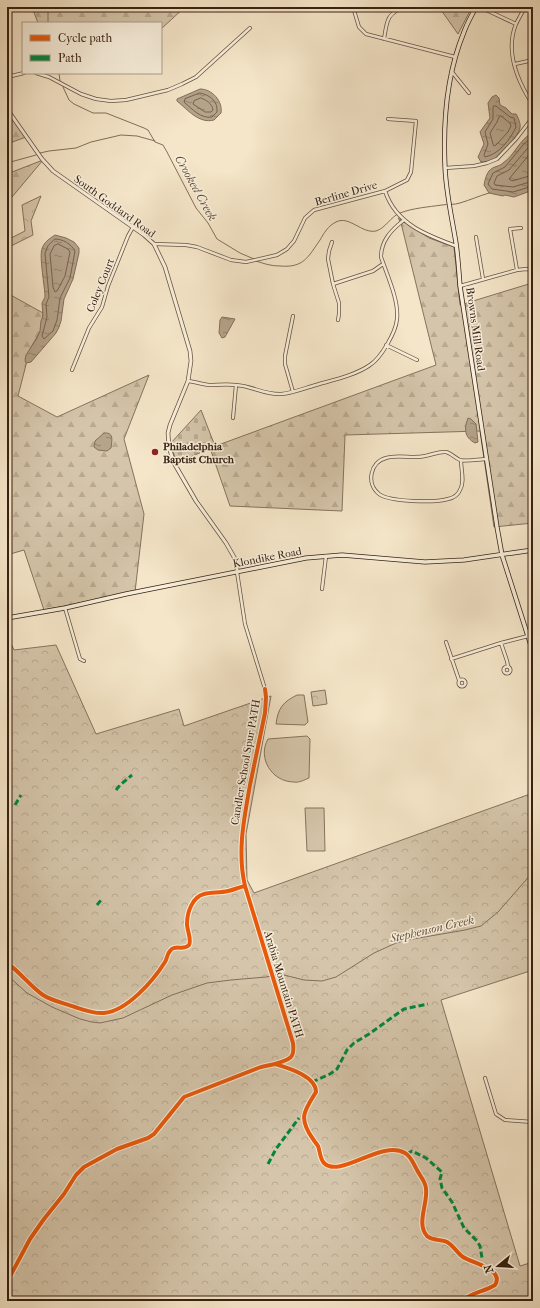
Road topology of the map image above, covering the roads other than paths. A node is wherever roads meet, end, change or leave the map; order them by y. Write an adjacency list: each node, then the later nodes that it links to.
1 (353, 7): 8 (street)
2 (404, 7): 8 (street)
3 (476, 7): 9 (main road, Browns Mill Road)
4 (480, 7): 6 (street)
5 (525, 7): 6 (street)
6 (516, 24): 11 (street)
7 (250, 28): 14 (street)
8 (384, 39): 9 (street)
9 (455, 57): 12 (main road, Browns Mill Road)
10 (533, 60): 11 (street)
11 (514, 64): 17 (street)
12 (452, 72): 16 (street); 21 (main road, Browns Mill Road)
13 (22, 73): 15 (street)
14 (39, 74)
15 (7, 77)
16 (469, 93)
17 (533, 105)
18 (7, 109): 24 (street, South Goddard Road)
19 (533, 117): 21 (street)
20 (388, 119): 22 (street, Berline Drive)
21 (445, 168): 29 (main road, Browns Mill Road)
22 (385, 191): 23 (street); 28 (street, Berline Drive)
23 (404, 220): 29 (street); 30 (street)
24 (133, 227): 28 (street, South Goddard Road); 40 (street, Coley Court)
25 (521, 228): 31 (street)
26 (476, 237): 33 (street)
27 (332, 242): 34 (street)
28 (154, 244): 41 (street, South Goddard Road)
29 (456, 246): 35 (main road, Browns Mill Road)
30 (383, 264): 34 (street); 38 (street)
31 (517, 270): 32 (street); 33 (street)
32 (533, 270)
33 (483, 279): 35 (street)
34 (333, 284): 37 (street)
35 (460, 286): 45 (main road, Browns Mill Road)
36 (292, 316): 43 (street)
37 (338, 320)
38 (386, 345): 39 (street); 43 (street)
39 (417, 360)
40 (72, 370)
41 (188, 381): 42 (street); 50 (street, South Goddard Road)
42 (236, 385): 43 (street); 44 (street)
43 (293, 392)
44 (233, 418)
45 (487, 458): 46 (street); 49 (main road, Browns Mill Road)
46 (461, 460): 46 (street)
47 (533, 550): 49 (main road, Klondike Road)
48 (326, 555): 49 (main road, Klondike Road); 50 (main road, Klondike Road); 51 (street)
49 (502, 555): 54 (main road, Browns Mill Road)
50 (237, 572): 52 (main road, Klondike Road); 62 (street, South Goddard Road)
51 (322, 589)
52 (65, 608): 53 (main road, Klondike Road); 59 (street)
53 (7, 618)
54 (528, 636): 56 (street); 57 (main road, Browns Mill Road)
55 (446, 642): 58 (street)
56 (501, 643): 58 (street); 60 (street)
57 (533, 652)
58 (452, 658): 61 (street)
59 (84, 661)
60 (508, 666)
61 (459, 680)
62 (265, 689)
63 (485, 1078): 65 (street)
64 (533, 1095): 65 (street)
65 (533, 1122)

